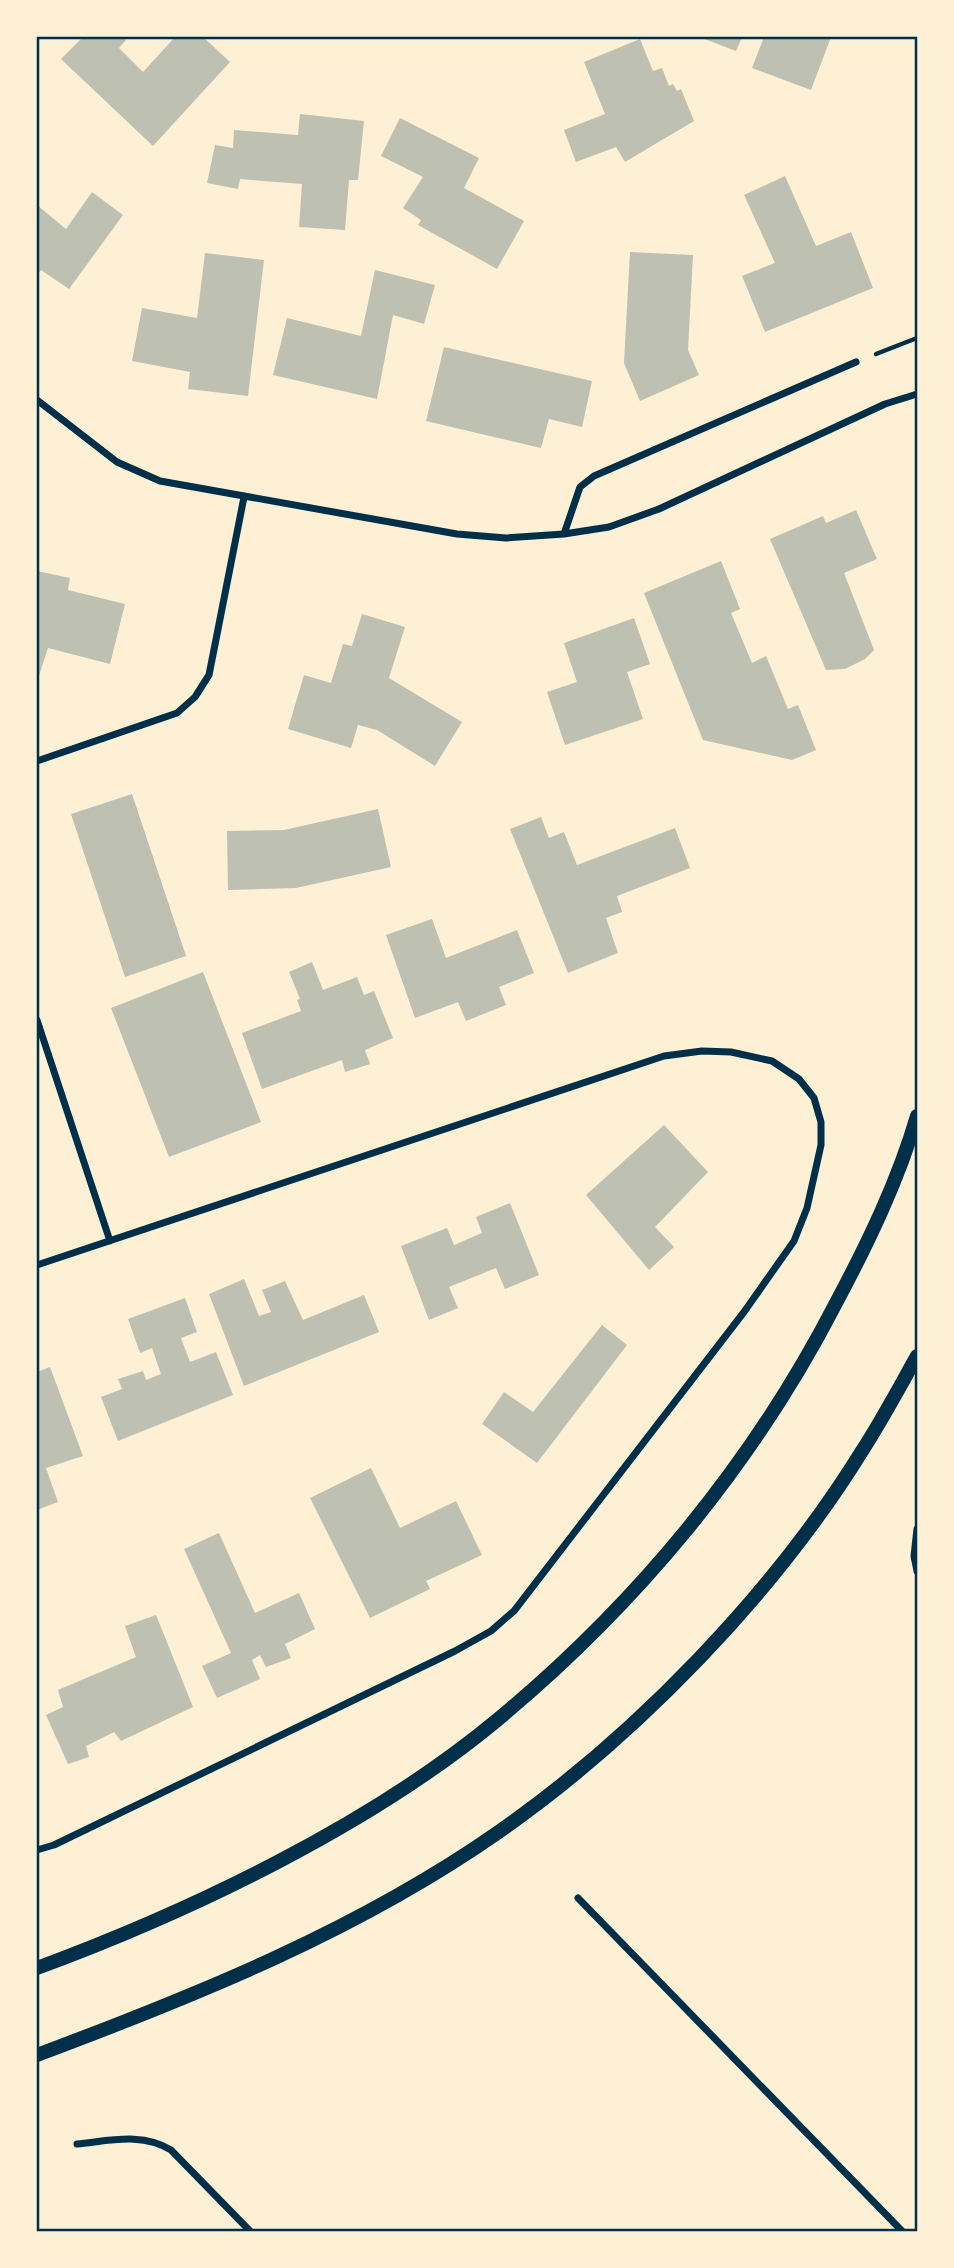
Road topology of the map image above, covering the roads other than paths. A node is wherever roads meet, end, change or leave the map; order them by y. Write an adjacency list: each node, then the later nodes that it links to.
1 (856, 362): 5 (street)
2 (917, 394): 5 (street)
3 (37, 400): 4 (street)
4 (244, 497): 5 (street); 6 (street)
5 (564, 534)
6 (37, 761)
7 (37, 1020): 9 (street)
8 (917, 1116): 16 (main road)
9 (110, 1241): 10 (street); 14 (street)
10 (37, 1265)
11 (917, 1356): 17 (main road)
12 (917, 1529): 13 (street)
13 (917, 1571)
14 (37, 1850)
15 (578, 1898): 20 (street)
16 (37, 1968)
17 (37, 2055)
18 (77, 2144): 19 (street)
19 (250, 2231)
20 (902, 2231)

